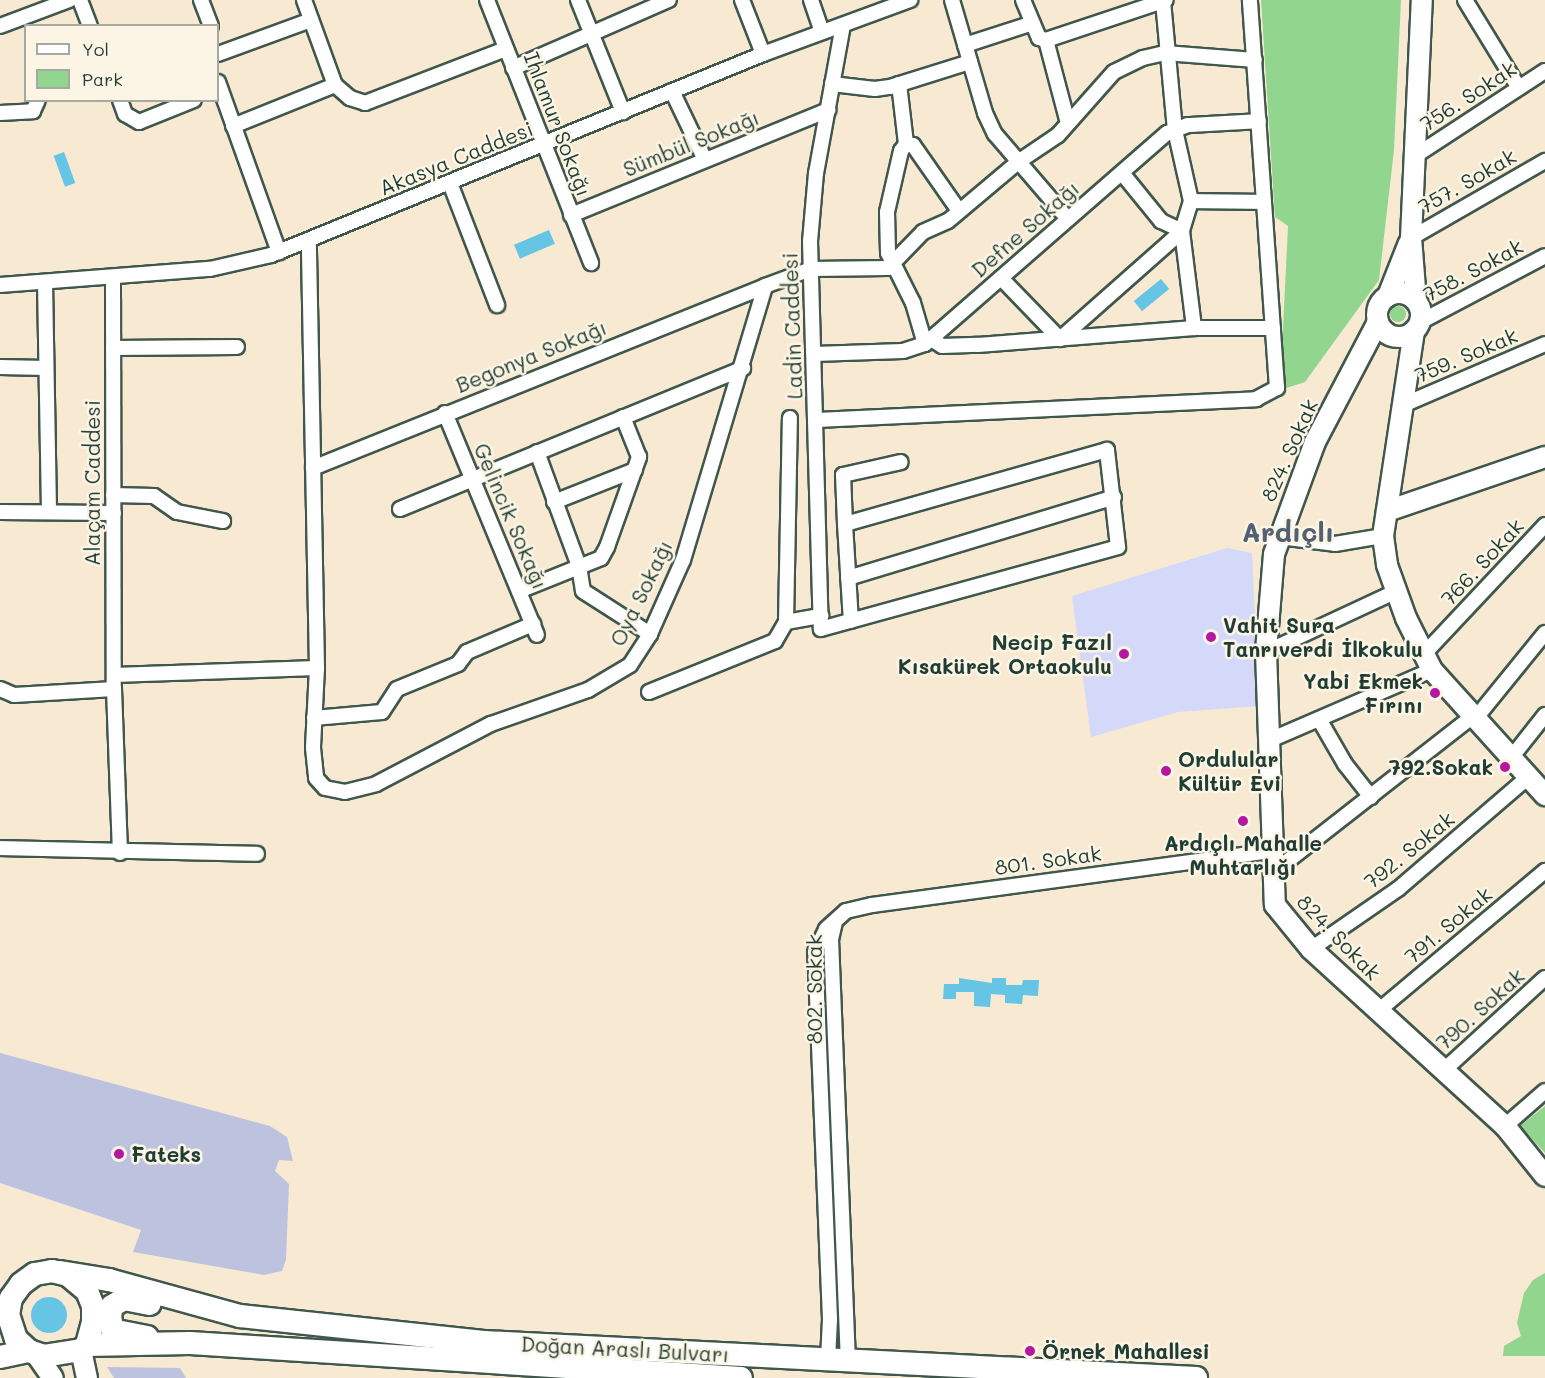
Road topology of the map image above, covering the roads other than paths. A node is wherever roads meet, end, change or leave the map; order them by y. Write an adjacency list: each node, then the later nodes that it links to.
1 (69, 0): 23 (street)
2 (80, 0): 20 (street)
3 (201, 0): 21 (street)
4 (304, 0): 18 (street)
5 (487, 0): 28 (street, Ihlamur Sokağı)
6 (578, 0): 24 (street)
7 (669, 0): 24 (street)
8 (742, 0): 31 (street)
9 (811, 0): 25 (street)
10 (910, 0): 17 (street, Akasya Caddesi)
11 (952, 0): 27 (street)
12 (1023, 0): 19 (street)
13 (1250, 0): 32 (street)
14 (1422, 0): 54 (street)
15 (1465, 0): 40 (street)
16 (1164, 1): 26 (street); 30 (street)
17 (872, 7): 22 (street, Akasya Caddesi)
18 (311, 20): 29 (street); 39 (street)
19 (1033, 23): 26 (street); 27 (street)
20 (89, 24)
21 (210, 24)
22 (843, 25): 25 (street, Akasya Caddesi); 36 (street, Ladin Caddesi)
23 (0, 26)
24 (592, 32): 34 (street); 47 (street)
25 (822, 32): 31 (street, Akasya Caddesi)
26 (1046, 40): 49 (street)
27 (965, 45): 33 (street)
28 (506, 49): 34 (street, Ihlamur Sokağı); 39 (street)
29 (219, 50)
30 (1166, 53): 32 (street); 49 (street); 51 (street)
31 (763, 54): 41 (street, Akasya Caddesi)
32 (1254, 60): 48 (street)
33 (970, 62): 37 (street); 57 (street)
34 (513, 68): 53 (street, Ihlamur Sokağı)
35 (1545, 71): 40 (street, 756. Sokak)
36 (832, 84): 37 (street); 45 (street, Ladin Caddesi)
37 (899, 84): 52 (street)
38 (219, 85): 50 (street)
39 (335, 85): 50 (street)
40 (1519, 88): 54 (street, 756. Sokak)
41 (672, 91): 47 (street, Akasya Caddesi); 55 (street)
42 (37, 102): 46 (street)
43 (121, 102): 44 (street)
44 (189, 102)
45 (828, 110): 55 (street, Sümbül Sokağı); 72 (street, Ladin Caddesi)
46 (0, 112)
47 (622, 112): 53 (street, Akasya Caddesi)
48 (1258, 121): 51 (street, Defne Sokağı); 61 (street)
49 (1068, 123): 57 (street)
50 (233, 126): 68 (street)
51 (1175, 130): 58 (street, Defne Sokağı); 60 (street)
52 (906, 144): 62 (street); 71 (street)
53 (542, 145): 59 (street, Akasya Caddesi); 63 (street, Ihlamur Sokağı)
54 (1415, 156): 66 (street)
55 (705, 160): 63 (street, Sümbül Sokağı)
56 (1545, 161): 66 (street, 757. Sokak)
57 (1018, 162): 62 (street); 64 (street)
58 (1122, 173): 64 (street, Defne Sokağı); 65 (street)
59 (450, 183): 67 (street, Akasya Caddesi); 80 (street)
60 (1191, 201): 61 (street); 65 (street)
61 (1264, 202): 84 (street)
62 (959, 211): 71 (street)
63 (571, 215): 70 (street, Ihlamur Sokağı)
64 (1067, 218): 74 (street, Defne Sokağı)
65 (1182, 231): 83 (street); 85 (street)
66 (1411, 237): 78 (street); 79 (street)
67 (309, 240): 68 (street, Akasya Caddesi); 102 (street, Oya Sokağı)
68 (279, 252): 73 (street, Akasya Caddesi)
69 (1545, 256): 82 (street, 758. Sokak)
70 (591, 262)
71 (892, 263): 72 (street); 86 (street)
72 (811, 269): 77 (street); 90 (street, Ladin Caddesi)
73 (113, 278): 75 (street, Akasya Caddesi); 89 (street, Alaçam Caddesi)
74 (1001, 278): 85 (street); 86 (street, Defne Sokağı)
75 (45, 282): 76 (street, Akasya Caddesi); 92 (street)
76 (0, 285)
77 (765, 286): 93 (street, Oya Sokağı); 95 (street, Begonya Sokağı)
78 (1388, 296): 79 (street); 81 (street)
79 (1416, 302): 82 (street)
80 (497, 305)
81 (1378, 322): 82 (street); 117 (street, 824. Sokak)
82 (1417, 326): 94 (street)
83 (1194, 328): 84 (street); 85 (street)
84 (1273, 328): 98 (street)
85 (1060, 339): 86 (street)
86 (928, 342): 90 (street, Defne Sokağı)
87 (1545, 344): 94 (street, 759. Sokak)
88 (237, 347): 89 (street)
89 (113, 348): 105 (street, Alaçam Caddesi)
90 (814, 354): 98 (street, Ladin Caddesi)
91 (0, 367): 92 (street)
92 (46, 368): 111 (street)
93 (743, 368): 96 (street); 126 (street, Oya Sokağı)
94 (1403, 405): 109 (street)
95 (445, 413): 102 (street, Begonya Sokağı); 104 (street, Gelincik Sokağı)
96 (623, 417): 99 (street); 103 (street)
97 (790, 418): 123 (street)
98 (817, 420): 124 (street, Ladin Caddesi)
99 (537, 452): 104 (street); 107 (street)
100 (1545, 458): 109 (street)
101 (901, 462): 114 (street)
102 (313, 468): 129 (street, Oya Sokağı)
103 (634, 470): 107 (street); 118 (street)
104 (472, 479): 108 (street); 120 (street, Gelincik Sokağı)
105 (113, 495): 112 (street, Alaçam Caddesi); 113 (street)
106 (1114, 498): 114 (street); 119 (street); 122 (street)
107 (554, 502): 118 (street)
108 (400, 508)
109 (1387, 511): 116 (street)
110 (0, 512): 111 (street)
111 (49, 512): 112 (street)
112 (114, 513): 130 (street, Alaçam Caddesi)
113 (223, 521)
114 (845, 524): 119 (street)
115 (1545, 525): 128 (street, 766. Sokak)
116 (1383, 536): 117 (street); 121 (street)
117 (1279, 537): 127 (street, 824. Sokak)
118 (579, 566): 120 (street); 126 (street)
119 (848, 578): 122 (street)
120 (519, 591): 136 (street, Gelincik Sokağı)
121 (1397, 591): 127 (street); 128 (street)
122 (851, 621): 124 (street)
123 (786, 622): 124 (street); 133 (street)
124 (821, 623)
125 (1545, 633): 135 (street, 801. Sokak)
126 (650, 634): 136 (street, Oya Sokağı)
127 (1266, 652): 138 (street, 824. Sokak)
128 (1428, 662): 135 (street); 137 (street)
129 (317, 668): 130 (street); 136 (street, Oya Sokağı)
130 (114, 675): 132 (street, Alaçam Caddesi)
131 (0, 689): 132 (street)
132 (114, 689): 144 (street, Alaçam Caddesi)
133 (649, 692)
134 (1545, 716): 139 (street)
135 (1474, 717): 139 (street); 142 (street, 801. Sokak)
136 (314, 718)
137 (1319, 719): 138 (street); 142 (street)
138 (1270, 740): 146 (street, 824. Sokak)
139 (1511, 758): 140 (street)
140 (1528, 777): 141 (street); 149 (street, 792. Sokak)
141 (1545, 795)
142 (1371, 797): 146 (street, 801. Sokak)
143 (0, 848): 144 (street)
144 (120, 853): 145 (street)
145 (257, 854)
146 (1271, 859): 148 (street, 801. Sokak); 149 (street, 824. Sokak)
147 (1545, 871): 151 (street, 791. Sokak)
148 (836, 920): 164 (street, 802. Sokak); 164 (street, 802. Sokak)
149 (1311, 948): 151 (street, 824. Sokak)
150 (1545, 978): 152 (street, 790. Sokak)
151 (1378, 1011): 152 (street, 824. Sokak)
152 (1443, 1071): 154 (street, 824. Sokak)
153 (1545, 1091): 154 (street)
154 (1504, 1126): 155 (street, 824. Sokak)
155 (1545, 1176)
156 (60, 1272): 157 (main road); 159 (main road, Doğan Araslı Bulvarı); 161 (main road)
157 (35, 1274): 158 (main road); 162 (main road)
158 (0, 1283)
159 (240, 1316): 160 (main road); 164 (main road, Doğan Araslı Bulvarı)
160 (190, 1343): 161 (main road, Doğan Araslı Bulvarı); 167 (main road, Doğan Araslı Bulvarı)
161 (84, 1348): 162 (main road); 166 (street)
162 (33, 1353): 163 (main road); 165 (street)
163 (0, 1357)
164 (838, 1360): 168 (main road, Doğan Araslı Bulvarı)
165 (53, 1378)
166 (87, 1378)
167 (741, 1378)
168 (1196, 1378)

